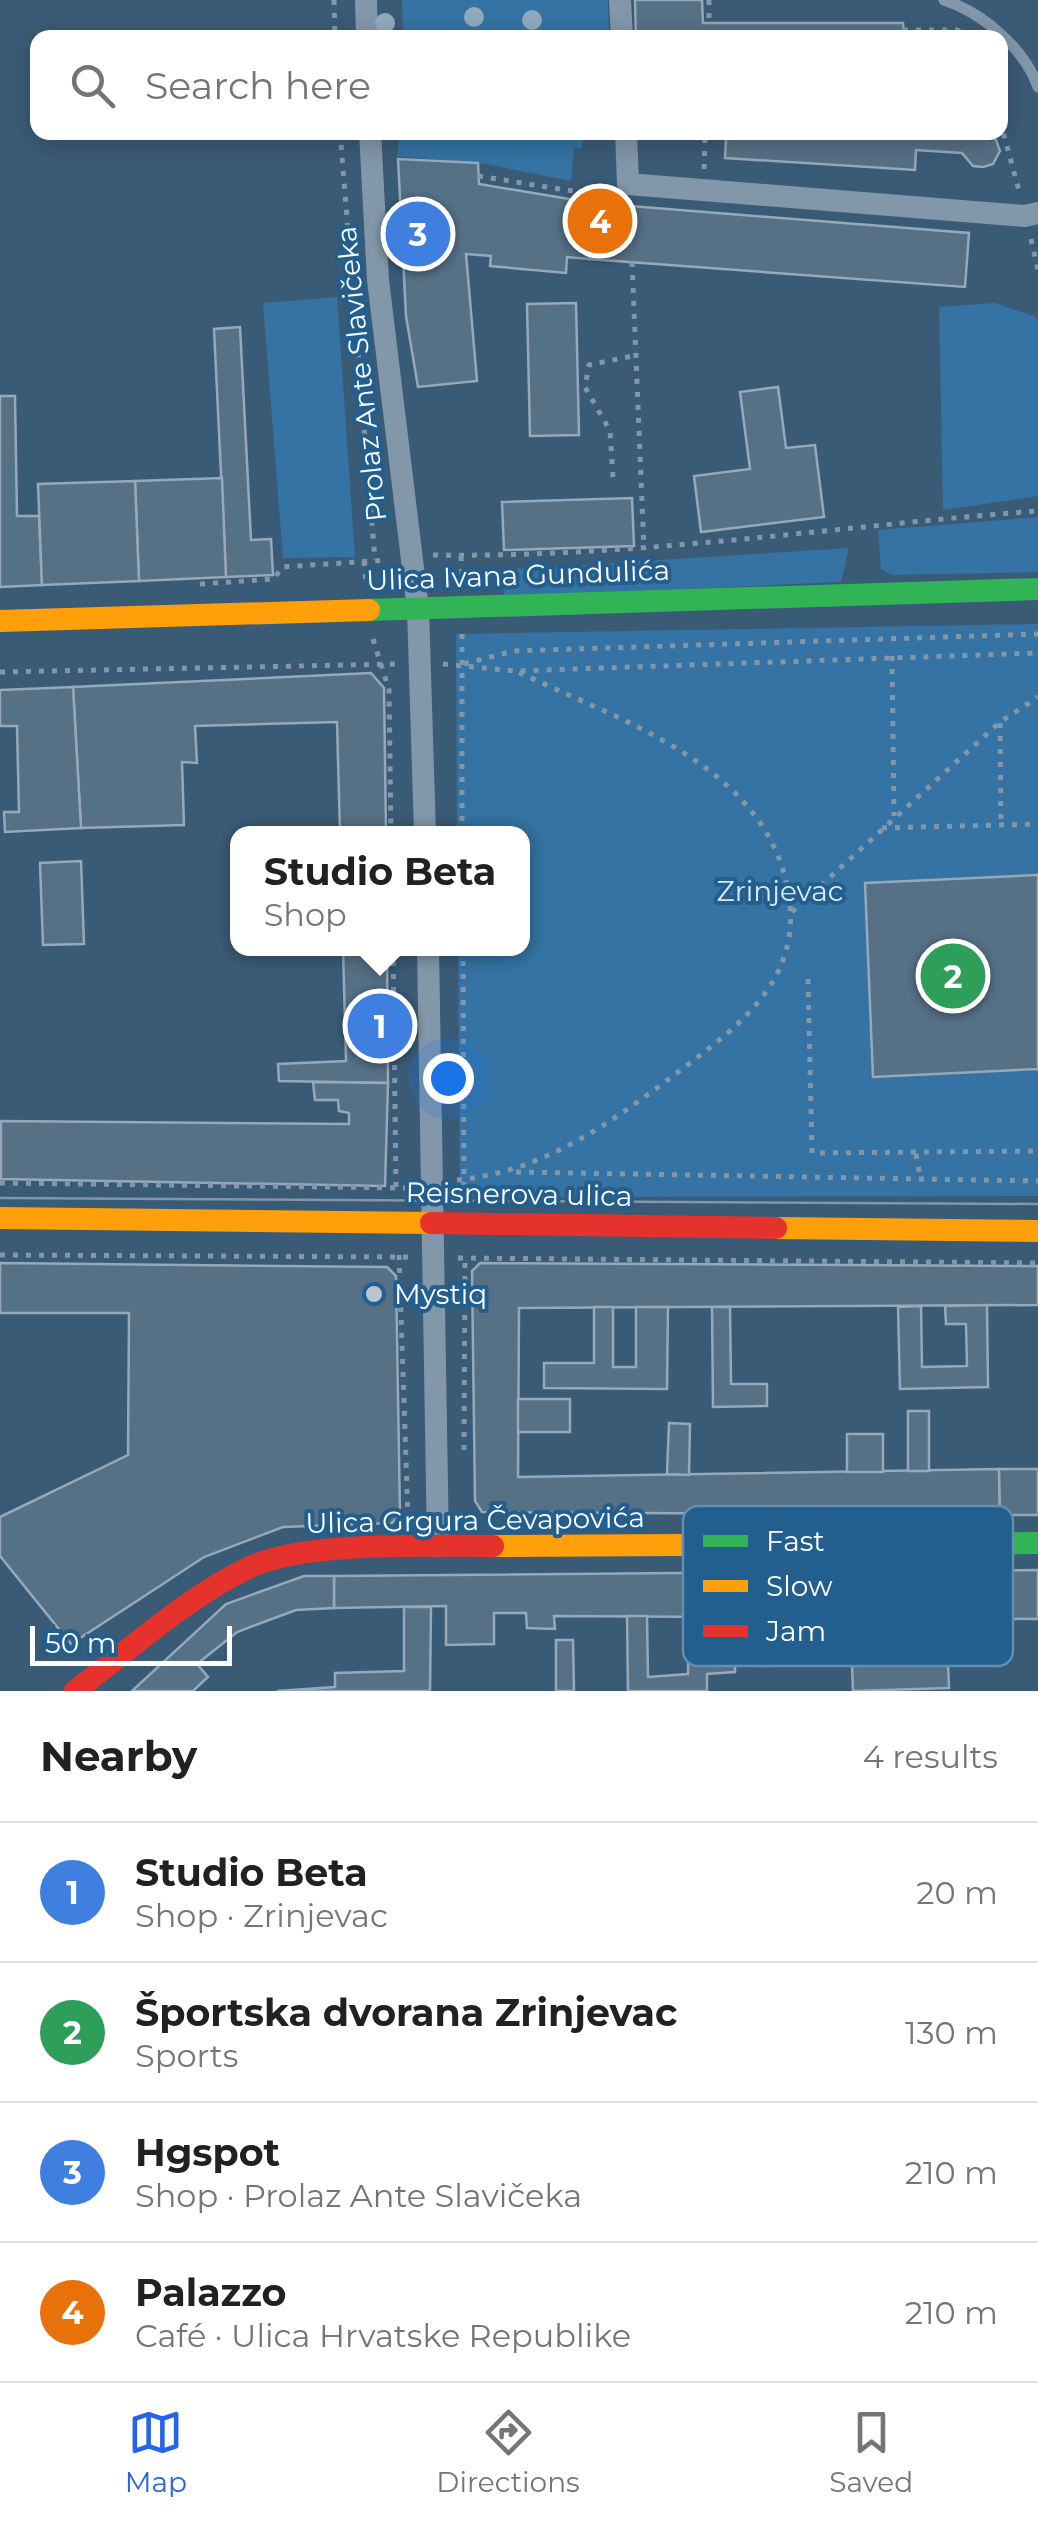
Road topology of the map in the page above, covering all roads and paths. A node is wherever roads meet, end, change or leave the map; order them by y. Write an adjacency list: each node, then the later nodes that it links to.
1 (334, 0): 7 (path)
2 (366, 0): 8 (street)
3 (620, 0): 9 (street)
4 (708, 0): 6 (path)
5 (944, 0): 12 (lane)
6 (709, 23)
7 (336, 30)
8 (367, 30)
9 (622, 30)
10 (904, 30): 11 (path)
11 (958, 30)
12 (995, 30)
13 (1008, 44): 14 (lane)
14 (1038, 87)
15 (341, 140): 28 (path)
16 (370, 140): 27 (street, Prolaz Ante Slavičeka)
17 (620, 140): 19 (street)
18 (478, 176): 19 (path)
19 (628, 191): 20 (street)
20 (1038, 213)
21 (632, 262): 22 (path)
22 (636, 355): 23 (path); 25 (path)
23 (612, 477)
24 (1038, 511): 25 (path)
25 (644, 550): 26 (path)
26 (462, 556): 27 (path); 32 (path)
27 (412, 558): 28 (path); 33 (street, Prolaz Ante Slavičeka)
28 (375, 560): 29 (path)
29 (364, 561): 30 (path); 34 (path)
30 (196, 584)
31 (1038, 589): 32 (street, Ulica Ivana Gundulića)
32 (462, 607): 33 (street, Ulica Ivana Gundulića); 41 (path)
33 (418, 608): 34 (street, Ulica Ivana Gundulića); 40 (street)
34 (368, 610): 35 (street, Ulica Ivana Gundulića); 39 (path)
35 (0, 621)
36 (1038, 634): 41 (path)
37 (1038, 652): 38 (path)
38 (892, 656): 42 (path); 46 (path)
39 (378, 664): 40 (path); 43 (path); 49 (path)
40 (420, 664): 41 (path); 50 (street)
41 (462, 665): 42 (path); 51 (path)
42 (516, 671): 53 (path)
43 (0, 672)
44 (1038, 697): 45 (path)
45 (1000, 722): 46 (path); 48 (path)
46 (894, 816): 52 (path)
47 (1038, 824): 48 (path)
48 (1001, 825): 52 (path)
49 (391, 826)
50 (425, 826)
51 (462, 826)
52 (882, 828): 53 (path)
53 (792, 912): 59 (path)
54 (393, 956): 64 (path)
55 (428, 956): 63 (street)
56 (808, 979): 58 (path)
57 (1038, 1151): 58 (path)
58 (916, 1153): 60 (path)
59 (513, 1172): 60 (path); 63 (path)
60 (920, 1181): 61 (path)
61 (1038, 1181)
62 (0, 1182): 64 (path)
63 (434, 1182): 64 (path); 67 (street)
64 (396, 1190): 66 (path)
65 (0, 1218): 66 (street, Reisnerova ulica)
66 (396, 1223): 67 (street, Reisnerova ulica); 70 (path)
67 (436, 1223): 68 (street, Reisnerova ulica); 71 (street)
68 (1038, 1231)
69 (0, 1254): 70 (path)
70 (399, 1257): 71 (path); 73 (path)
71 (436, 1258): 72 (path); 77 (street)
72 (1038, 1264)
73 (408, 1532)
74 (1013, 1542): 75 (street, Ulica Grgura Čevapovića)
75 (1038, 1542)
76 (683, 1544): 77 (street, Ulica Grgura Čevapovića)
77 (438, 1546): 78 (street, Ulica Grgura Čevapovića)
78 (75, 1691)

